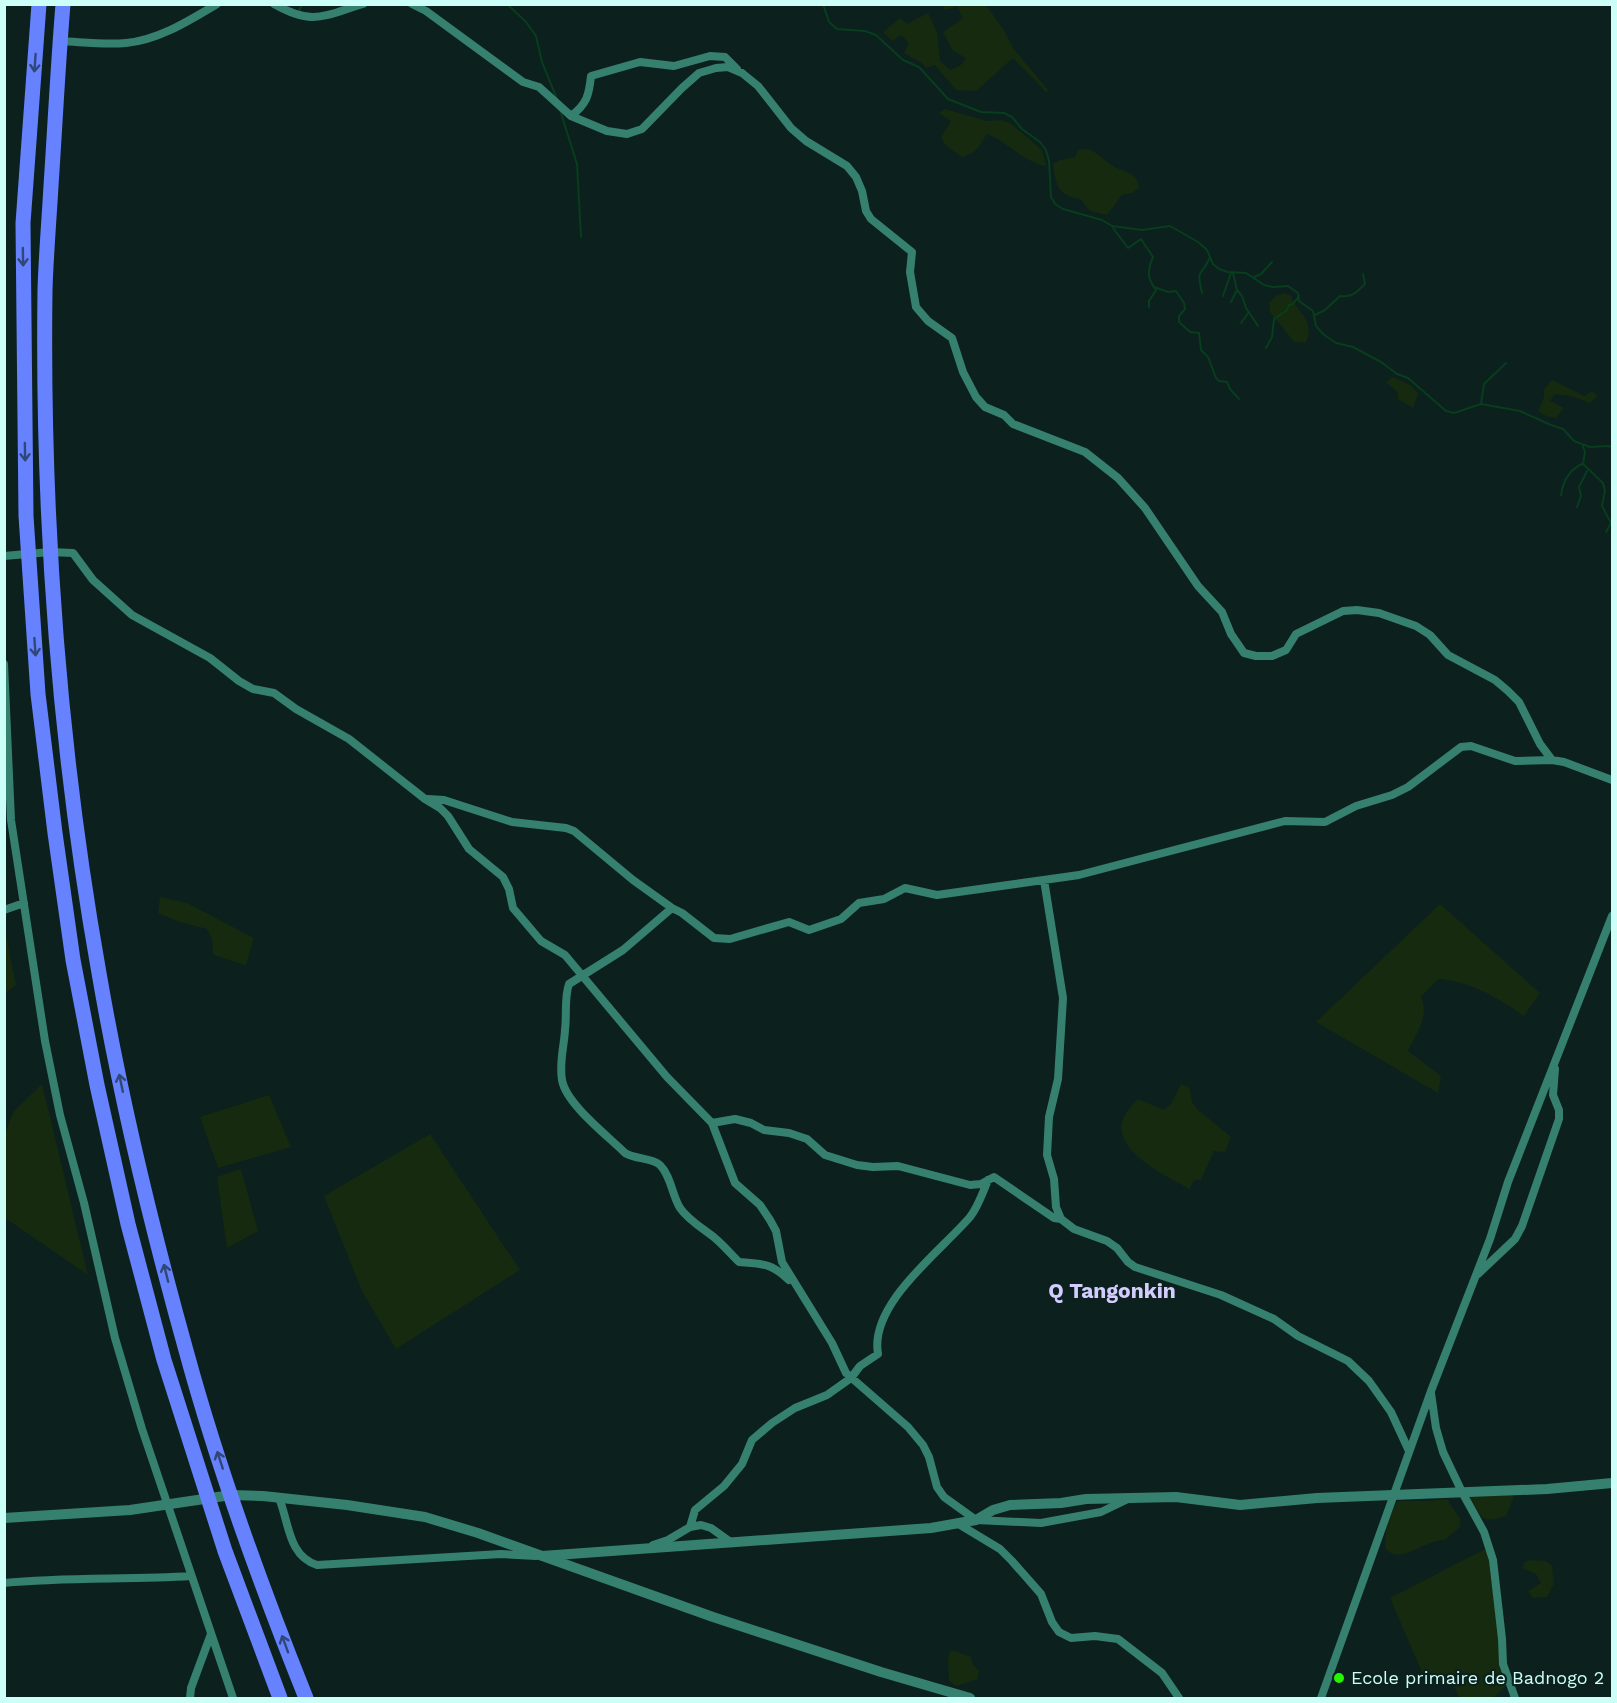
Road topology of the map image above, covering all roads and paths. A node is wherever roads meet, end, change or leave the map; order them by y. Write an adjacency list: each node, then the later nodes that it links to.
1 (39, 4): 11 (highway, one-way to 11)
2 (63, 4): 7 (highway)
3 (217, 4): 7 (street)
4 (274, 4): 5 (street)
5 (363, 4)
6 (412, 4): 9 (street)
7 (60, 41): 10 (highway)
8 (741, 74): 9 (street); 9 (street); 14 (street)
9 (571, 116)
10 (50, 552): 11 (street); 16 (street); 34 (highway, one-way to 10)
11 (28, 554): 12 (street); 38 (highway, one-way to 38)
12 (4, 556)
13 (4, 664): 18 (street)
14 (1552, 760): 15 (street); 17 (street)
15 (1612, 780)
16 (425, 799): 19 (street); 22 (street)
17 (1044, 880): 19 (street); 26 (street)
18 (24, 903): 20 (street); 39 (street)
19 (672, 908): 22 (street)
20 (4, 910)
21 (1612, 916): 23 (street)
22 (582, 976): 24 (street); 28 (street)
23 (1556, 1061): 27 (street); 27 (street)
24 (712, 1123): 25 (street); 28 (street)
25 (988, 1180): 26 (street); 29 (street)
26 (1061, 1219): 31 (street)
27 (1475, 1277): 30 (street)
28 (796, 1287): 29 (street)
29 (851, 1378): 41 (street); 43 (street)
30 (1431, 1390): 31 (street); 33 (street)
31 (1409, 1451): 35 (street)
32 (1612, 1484): 33 (street)
33 (1462, 1492): 35 (street); 57 (street)
34 (231, 1495): 37 (street); 38 (street); 53 (highway, one-way to 34)
35 (1393, 1496): 36 (street); 56 (street)
36 (1134, 1497): 41 (street); 41 (street)
37 (279, 1498): 46 (street); 46 (street)
38 (209, 1499): 39 (street); 52 (highway)
39 (168, 1504): 40 (street); 47 (street)
40 (4, 1518)
41 (976, 1520): 42 (street)
42 (957, 1523): 44 (street); 55 (street)
43 (690, 1527): 44 (street); 45 (street)
44 (732, 1543): 45 (street)
45 (638, 1550): 46 (street)
46 (542, 1556): 54 (street)
47 (191, 1576): 48 (street); 49 (street)
48 (4, 1583)
49 (211, 1633): 50 (street); 51 (street)
50 (190, 1698)
51 (233, 1698)
52 (280, 1698)
53 (306, 1698)
54 (970, 1698)
55 (1179, 1698)
56 (1321, 1698)
57 (1515, 1698)

